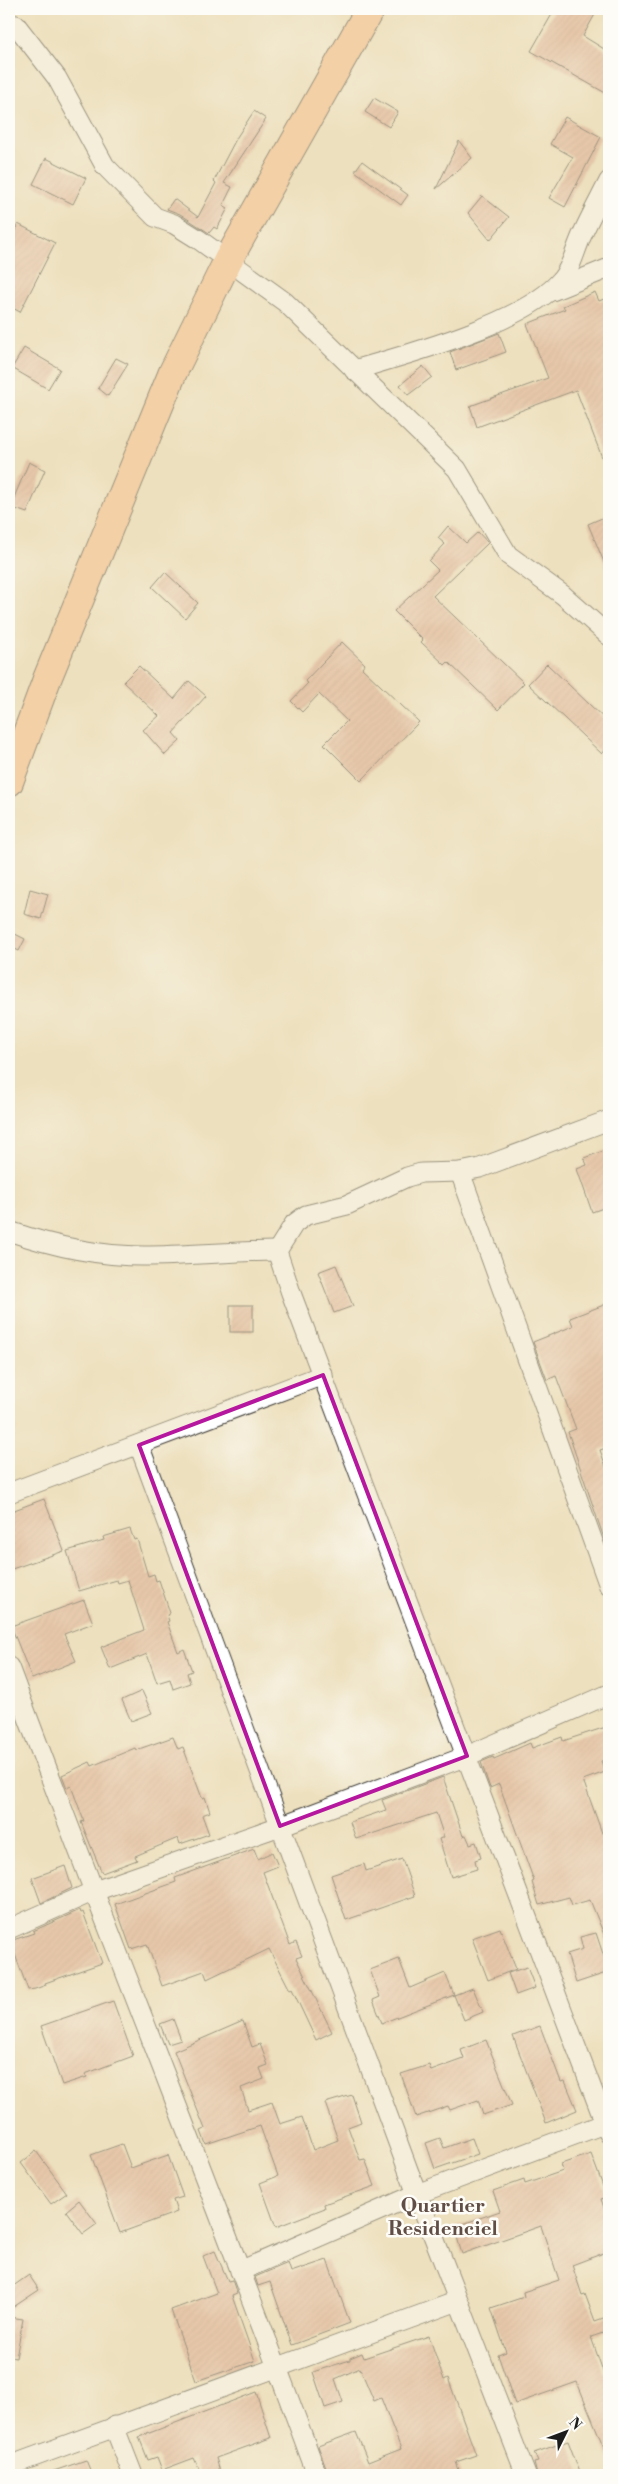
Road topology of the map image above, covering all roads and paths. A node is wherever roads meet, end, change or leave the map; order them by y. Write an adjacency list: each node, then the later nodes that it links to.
1 (370, 9): 4 (highway)
2 (9, 24): 4 (street)
3 (609, 181): 6 (street)
4 (228, 260): 7 (street); 9 (highway)
5 (609, 268): 6 (street)
6 (547, 293): 7 (street)
7 (354, 370): 8 (street)
8 (609, 636)
9 (9, 782)
10 (609, 1120): 11 (street)
11 (460, 1172): 13 (street); 17 (street)
12 (9, 1231): 13 (street)
13 (277, 1251): 14 (street)
14 (323, 1375): 15 (street); 20 (street)
15 (139, 1445): 16 (street); 21 (street)
16 (9, 1493)
17 (609, 1586)
18 (9, 1667): 22 (street)
19 (609, 1694): 20 (street)
20 (467, 1756): 21 (street); 24 (street)
21 (280, 1826): 22 (street); 25 (street)
22 (92, 1892): 23 (street); 26 (street)
23 (9, 1930)
24 (608, 2126): 25 (street)
25 (417, 2194): 26 (street); 27 (street)
26 (240, 2271): 28 (street)
27 (458, 2301): 28 (street); 33 (street)
28 (278, 2368): 29 (street); 32 (street)
29 (114, 2426): 30 (street); 31 (street)
30 (9, 2466)
31 (133, 2475)
32 (317, 2475)
33 (526, 2475)

